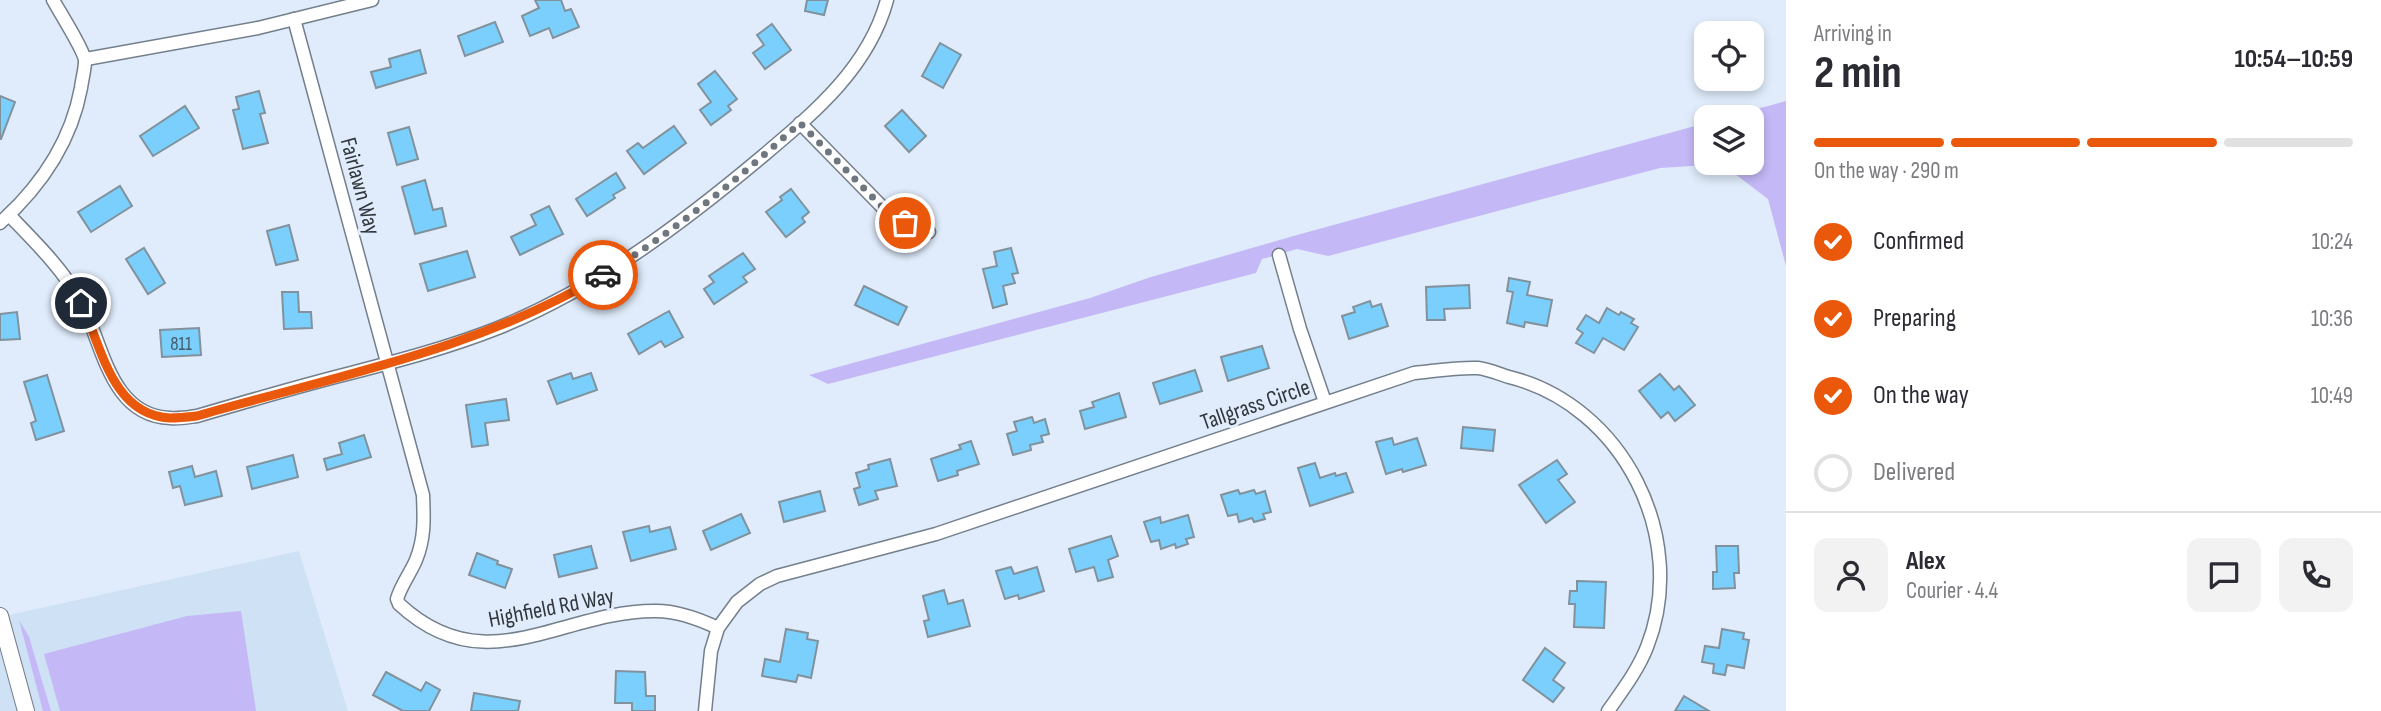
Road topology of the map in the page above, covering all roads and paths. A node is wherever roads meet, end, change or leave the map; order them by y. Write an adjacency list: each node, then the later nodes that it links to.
1 (53, 0): 5 (street)
2 (372, 0): 4 (street)
3 (887, 0): 6 (street)
4 (295, 19): 5 (street); 10 (street, Fairlawn Way)
5 (86, 59): 7 (street)
6 (800, 123): 8 (street); 10 (street)
7 (5, 219): 10 (street)
8 (929, 232)
9 (1279, 256): 11 (street)
10 (388, 363): 13 (street, Highfield Rd Way)
11 (1325, 402): 13 (street, Tallgrass Circle); 16 (street, Tallgrass Circle)
12 (0, 616): 14 (street)
13 (718, 628): 15 (street, Tallgrass Circle)
14 (26, 711)
15 (705, 711)
16 (1608, 711)

